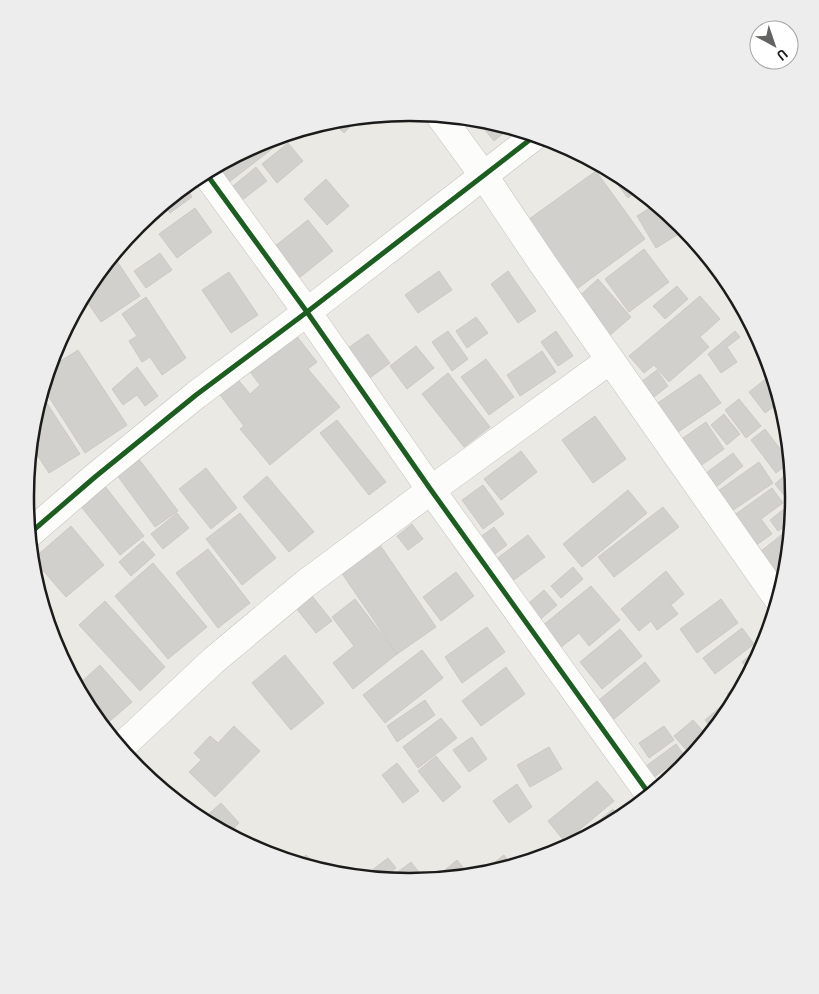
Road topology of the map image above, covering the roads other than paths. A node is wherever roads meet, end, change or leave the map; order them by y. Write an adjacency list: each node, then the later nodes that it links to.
1 (445, 123): 3 (street)
2 (529, 141): 3 (street)
3 (484, 176): 5 (street); 6 (street)
4 (210, 179): 5 (street)
5 (307, 312): 7 (street); 8 (street)
6 (610, 360): 7 (street); 9 (street)
7 (431, 490): 10 (street); 11 (street)
8 (36, 528)
9 (773, 591)
10 (125, 743)
11 (646, 789)

